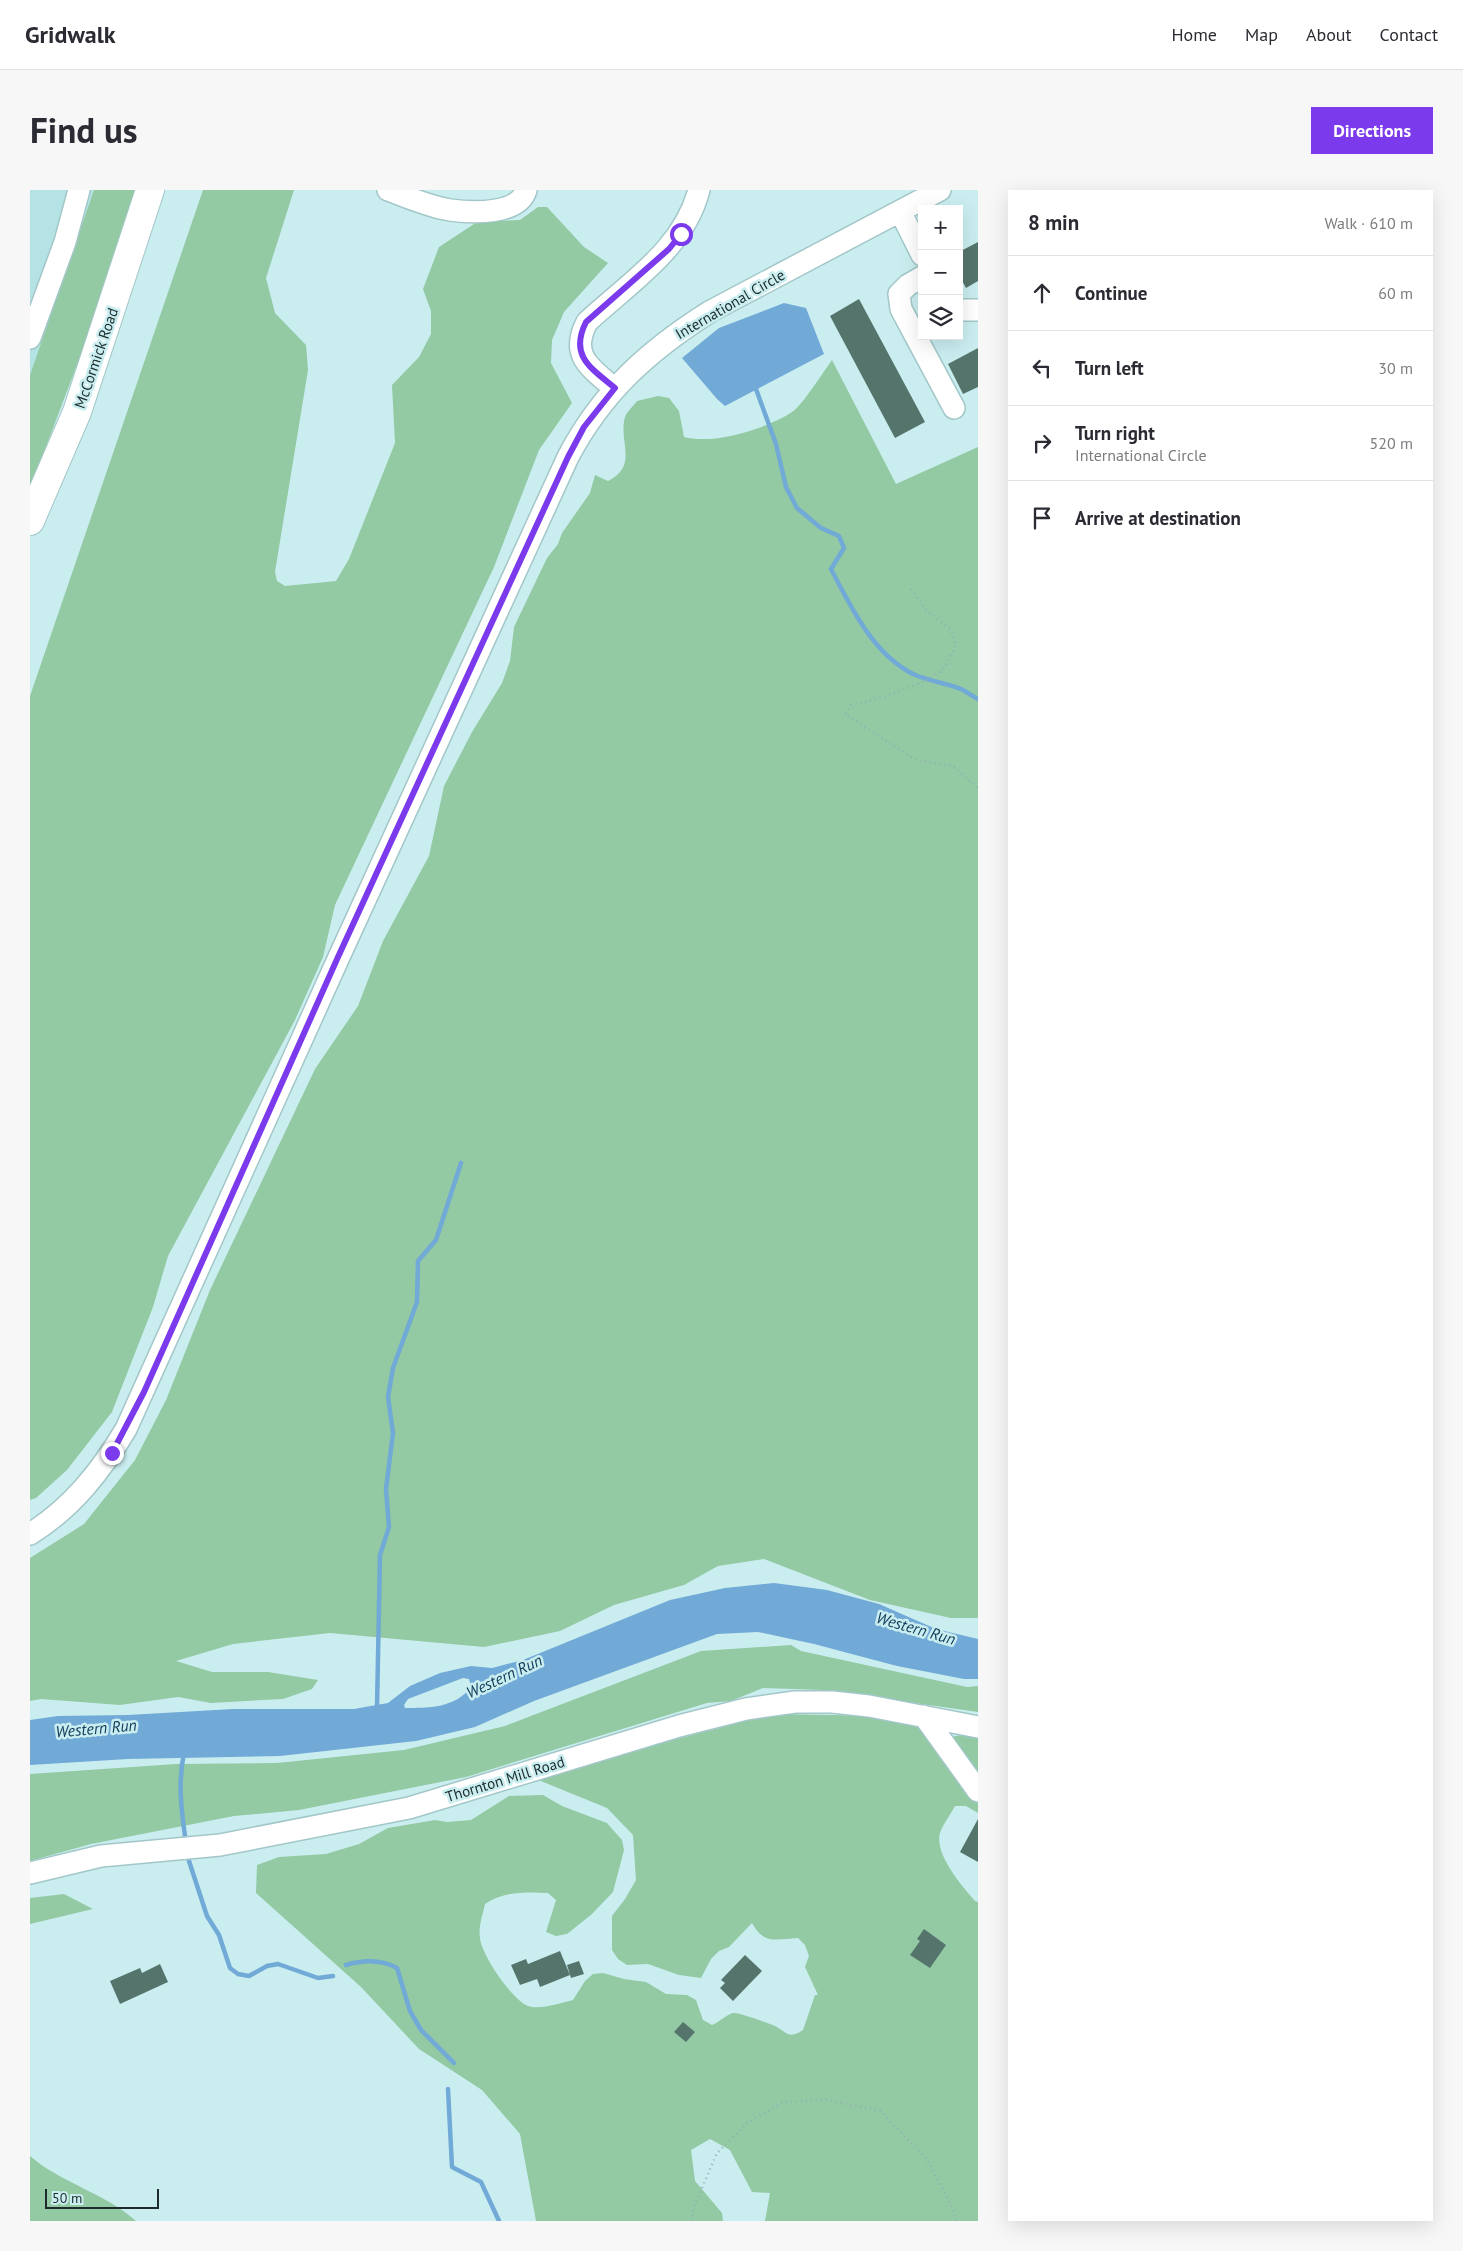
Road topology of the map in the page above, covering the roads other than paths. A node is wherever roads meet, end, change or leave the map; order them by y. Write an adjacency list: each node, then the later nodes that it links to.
1 (79, 190): 13 (street)
2 (150, 190): 17 (main road, McCormick Road)
3 (526, 190): 6 (street)
4 (699, 190): 15 (street)
5 (940, 190): 7 (street, International Circle)
6 (394, 191)
7 (900, 211): 8 (street); 15 (street, International Circle)
8 (920, 250)
9 (918, 279): 12 (street)
10 (963, 310): 11 (street)
11 (978, 310)
12 (918, 331)
13 (30, 338)
14 (925, 340): 16 (street)
15 (615, 388): 18 (street, International Circle)
16 (954, 408)
17 (30, 521)
18 (30, 1534)
19 (924, 1716): 20 (street, Thornton Mill Road); 21 (street); 22 (street, Thornton Mill Road)
20 (978, 1727)
21 (978, 1791)
22 (30, 1873)

